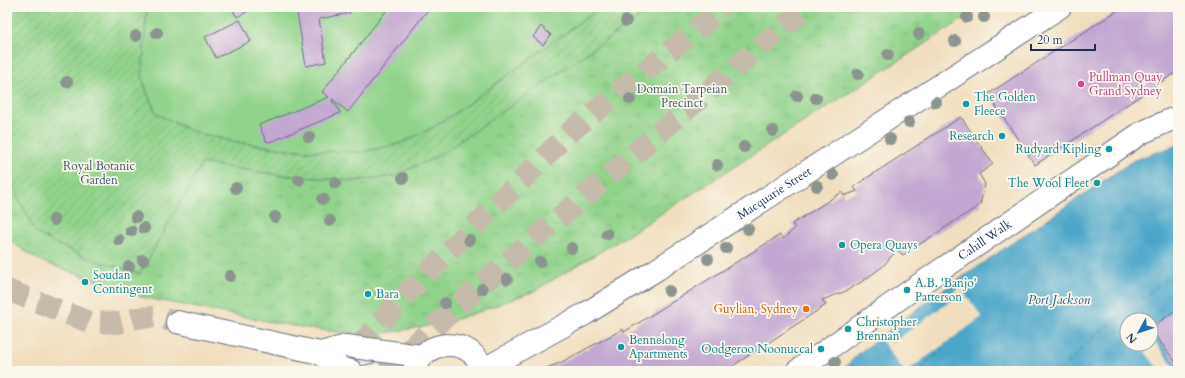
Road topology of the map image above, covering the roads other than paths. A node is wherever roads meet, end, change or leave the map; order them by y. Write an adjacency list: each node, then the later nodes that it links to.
1 (1060, 7): 6 (street, Macquarie Street)
2 (1178, 119): 8 (street, Cahill Walk)
3 (177, 322): 4 (street)
4 (320, 353): 5 (street); 7 (street)
5 (418, 364): 6 (street, Macquarie Street)
6 (482, 369)
7 (351, 371)
8 (796, 371)

